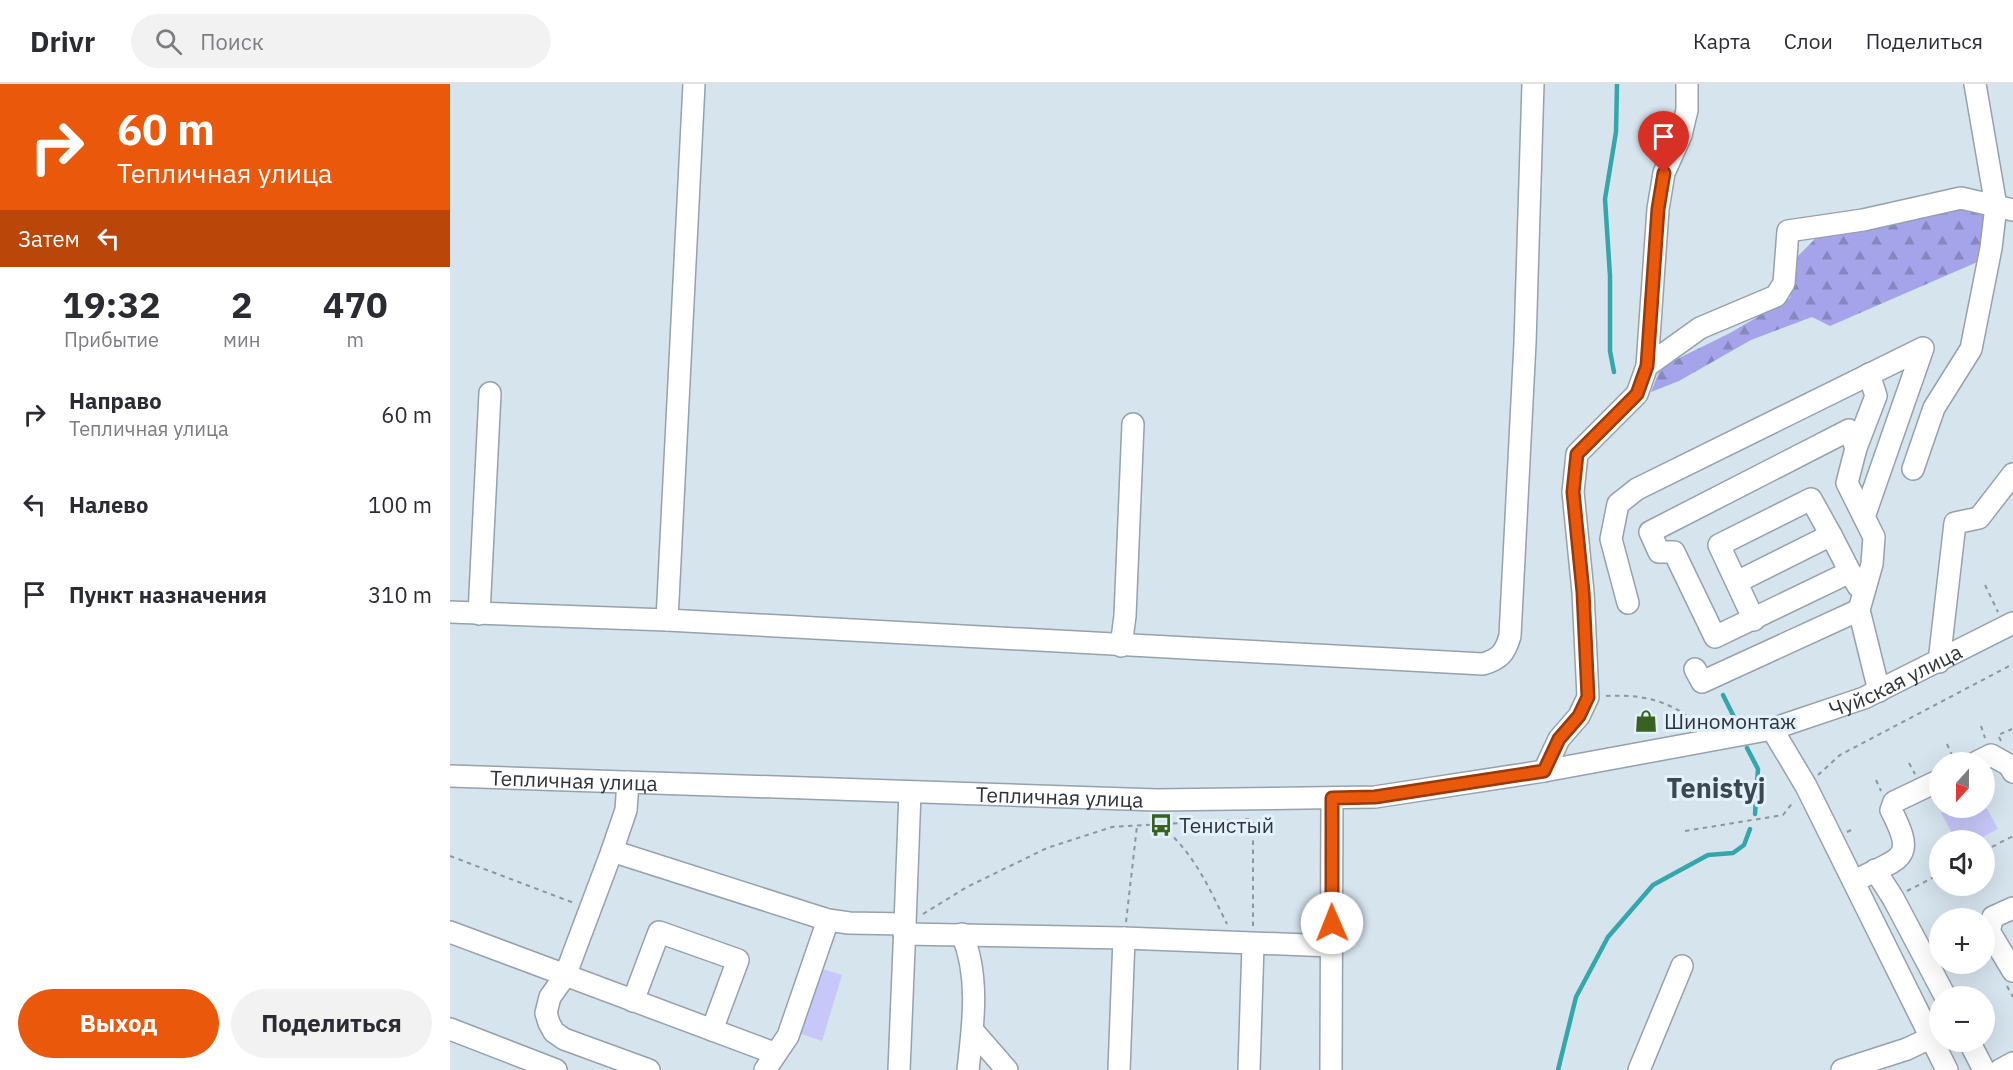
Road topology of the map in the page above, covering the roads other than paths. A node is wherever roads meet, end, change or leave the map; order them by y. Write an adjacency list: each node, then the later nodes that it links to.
1 (694, 84): 22 (street)
2 (1533, 84): 25 (street)
3 (1687, 84): 6 (street)
4 (1975, 84): 5 (street)
5 (2005, 208): 6 (street); 11 (street)
6 (1647, 366): 31 (street)
7 (1869, 374): 10 (street); 13 (street); 18 (street)
8 (490, 393): 21 (street)
9 (1133, 424): 25 (street)
10 (1856, 448): 13 (street); 23 (street)
11 (1913, 470)
12 (2013, 474): 26 (street)
13 (1864, 517): 17 (street)
14 (1831, 535): 15 (street); 16 (street); 16 (street)
15 (1850, 572): 17 (street); 23 (street)
16 (1737, 582): 23 (street)
17 (1865, 588): 19 (street)
18 (1628, 603)
19 (1859, 609): 27 (street); 28 (street)
20 (450, 612): 21 (street)
21 (479, 614): 22 (street)
22 (667, 620): 25 (street)
23 (1754, 620)
24 (2013, 623): 26 (street, Чуйская улица)
25 (1121, 646)
26 (1939, 662): 28 (street, Чуйская улица)
27 (1695, 669)
28 (1879, 691): 29 (street, Чуйская улица)
29 (1772, 729): 31 (street, Тепличная улица); 40 (street)
30 (1995, 757): 32 (street)
31 (1544, 771): 37 (street, Тепличная улица)
32 (2013, 772)
33 (450, 776): 34 (street, Тепличная улица)
34 (628, 782): 36 (street, Тепличная улица); 38 (street)
35 (1929, 785): 39 (street)
36 (910, 792): 37 (street, Тепличная улица); 43 (street)
37 (1332, 798): 48 (street)
38 (612, 852): 42 (street); 51 (street)
39 (1875, 870): 40 (street); 52 (street)
40 (1855, 881): 57 (street)
41 (2013, 908): 50 (street)
42 (828, 920): 43 (street); 61 (street)
43 (904, 929): 45 (street); 65 (street)
44 (450, 932): 51 (street)
45 (962, 934): 46 (street); 56 (street)
46 (1124, 938): 47 (street); 68 (street)
47 (1253, 945): 48 (street); 69 (street)
48 (1332, 946): 70 (street)
49 (1682, 966): 71 (street)
50 (2013, 971)
51 (566, 976): 53 (street); 64 (street)
52 (1940, 986)
53 (633, 1001): 55 (street); 55 (street)
54 (450, 1029): 63 (street)
55 (712, 1030): 61 (street)
56 (973, 1031): 66 (street); 67 (street)
57 (1929, 1036)
58 (1929, 1038): 72 (street)
59 (1937, 1052): 73 (street)
60 (1975, 1052): 74 (street)
61 (770, 1062)
62 (2013, 1063): 75 (street)
63 (556, 1070)
64 (649, 1070)
65 (899, 1070)
66 (968, 1070)
67 (1007, 1070)
68 (1119, 1070)
69 (1249, 1070)
70 (1331, 1070)
71 (1639, 1070)
72 (1842, 1070)
73 (1947, 1070)
74 (1984, 1070)
75 (2000, 1070)

